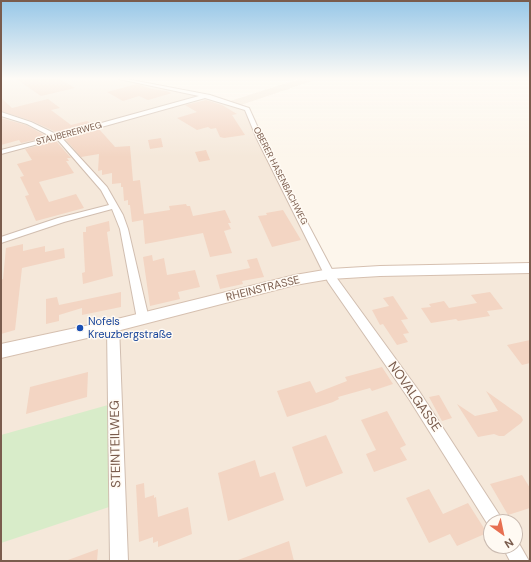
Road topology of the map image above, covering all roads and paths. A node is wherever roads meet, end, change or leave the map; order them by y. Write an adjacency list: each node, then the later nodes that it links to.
1 (179, 105): 4 (street, STAUBERERWEG)
2 (239, 105): 9 (street, OBERER HASENBACHWEG)
3 (1, 114): 4 (street)
4 (58, 137): 5 (street, STAUBERERWEG); 6 (street)
5 (1, 152)
6 (114, 206): 7 (street); 10 (street)
7 (1, 240)
8 (530, 268): 9 (main road, RHEINSTRASSE)
9 (330, 274): 10 (main road, RHEINSTRASSE); 13 (street, NOVALGASSE)
10 (143, 319): 11 (main road, RHEINSTRASSE)
11 (114, 326): 12 (main road, RHEINSTRASSE); 14 (street, STEINTEILWEG)
12 (1, 351)
13 (491, 514)
14 (119, 561)

